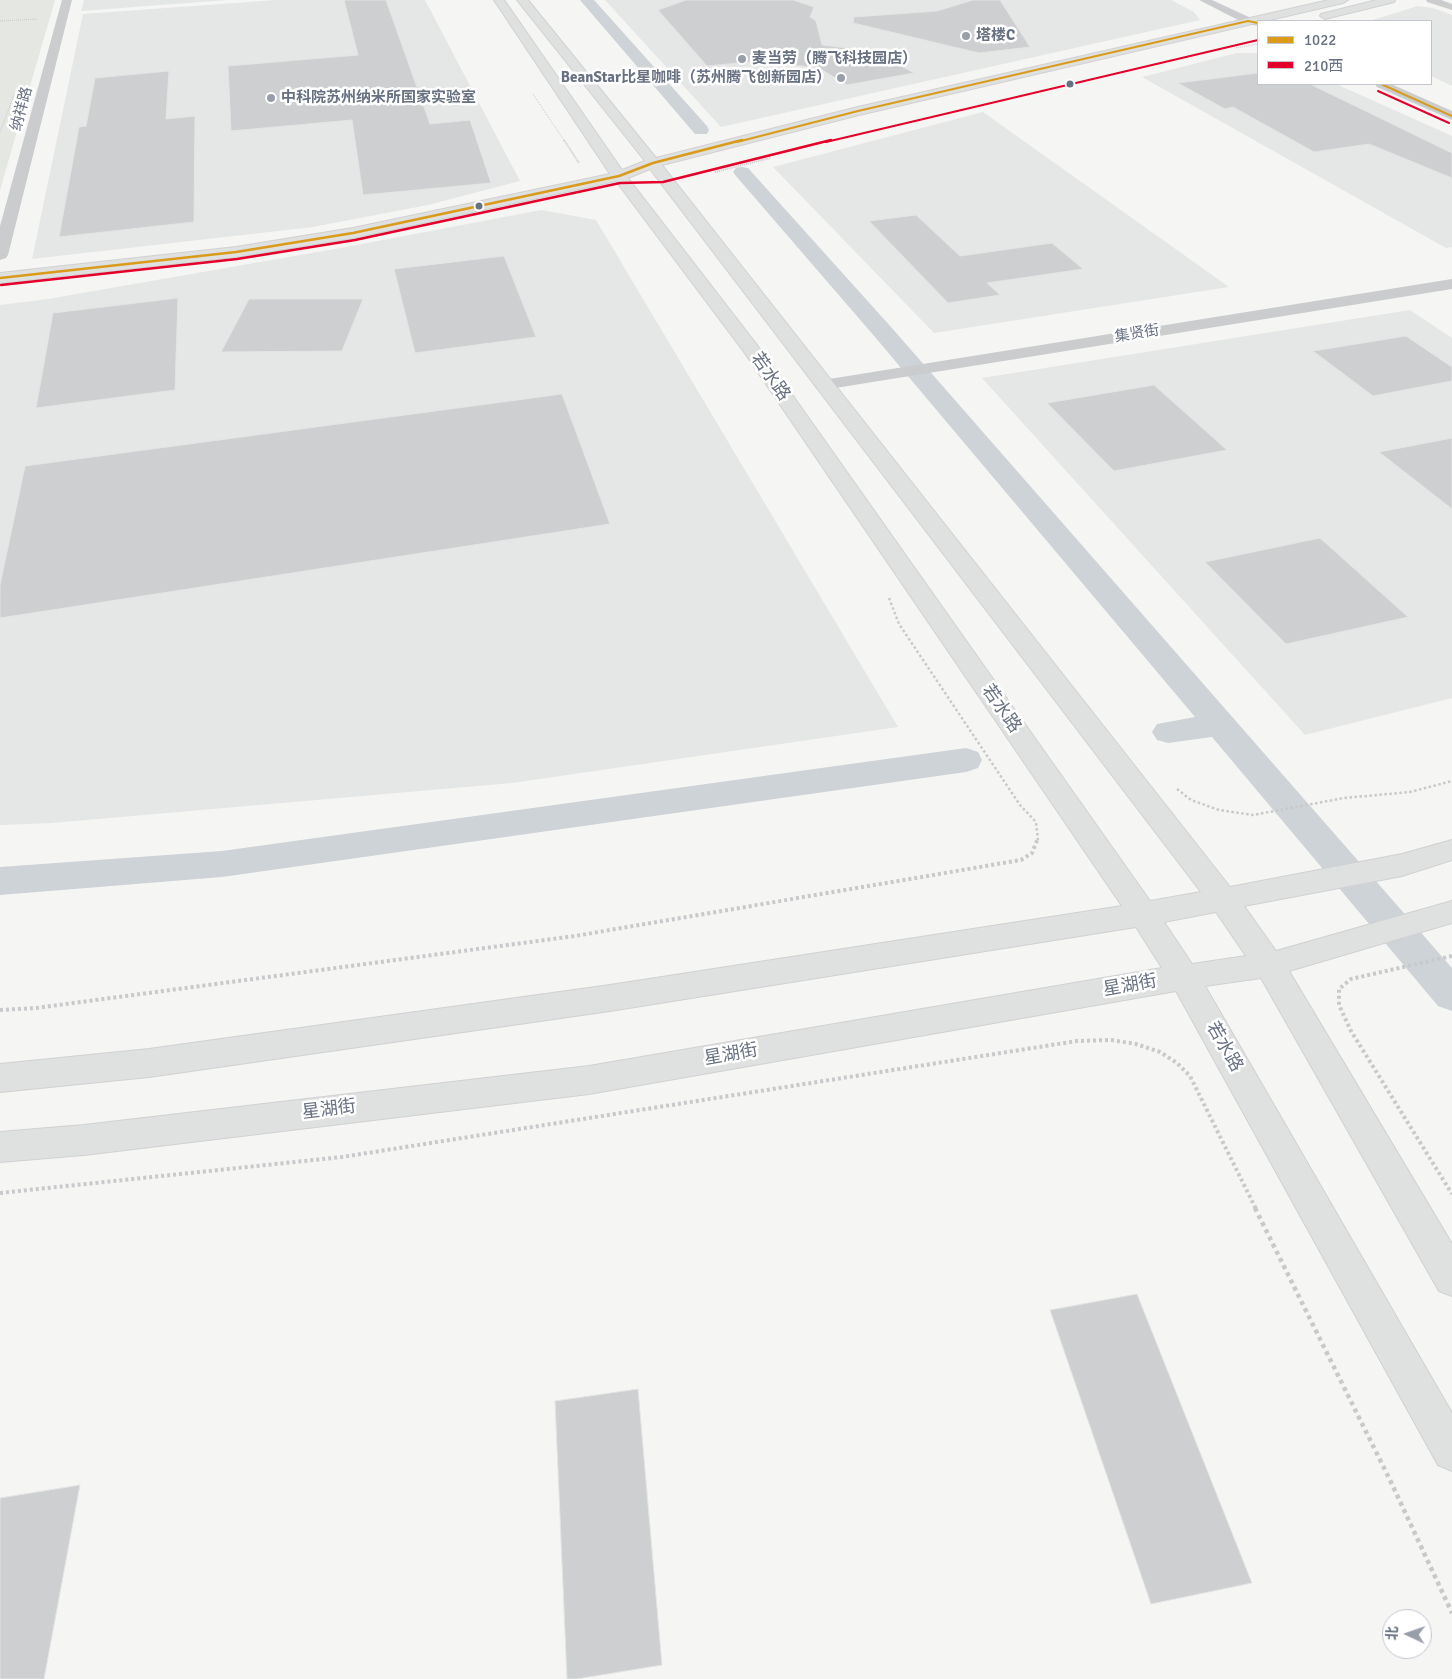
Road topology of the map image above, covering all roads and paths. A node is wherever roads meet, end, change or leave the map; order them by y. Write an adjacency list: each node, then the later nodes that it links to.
1 (67, 0): 25 (street, 纳祥路)
2 (500, 0): 23 (main road, 若水路)
3 (522, 0): 22 (main road, 若水路)
4 (1204, 0): 13 (street)
5 (1343, 0): 11 (main road)
6 (1390, 0): 10 (main road)
7 (1431, 0): 8 (street)
8 (1452, 7)
9 (41, 19): 12 (path)
10 (1313, 19)
11 (1270, 20)
12 (0, 21)
13 (1255, 24): 22 (main road)
14 (1257, 32): 22 (main road)
15 (1383, 85): 19 (street)
16 (1405, 85): 18 (street)
17 (14, 95): 20 (path)
18 (1452, 106)
19 (1452, 116)
20 (0, 132)
21 (569, 150): 24 (path)
22 (657, 169): 23 (main road); 30 (main road, 若水路)
23 (619, 176): 24 (main road); 37 (main road, 若水路)
24 (594, 182): 26 (main road)
25 (0, 255)
26 (0, 278)
27 (1452, 284): 28 (street, 集贤街)
28 (1426, 288): 29 (street); 30 (street, 集贤街)
29 (1446, 300)
30 (823, 385): 35 (main road, 若水路)
31 (888, 597): 41 (path)
32 (1452, 781): 33 (path)
33 (1174, 787)
34 (1452, 850): 35 (main road)
35 (1222, 898): 37 (main road); 39 (main road, 若水路)
36 (1452, 912): 39 (main road, 星湖街)
37 (1143, 914): 40 (main road, 若水路); 42 (main road)
38 (1452, 956): 45 (path)
39 (1268, 965): 40 (main road, 星湖街); 46 (main road, 若水路)
40 (1184, 976): 43 (main road, 星湖街); 47 (main road, 若水路)
41 (0, 1010)
42 (0, 1078)
43 (0, 1147)
44 (0, 1193): 48 (path)
45 (1452, 1194)
46 (1452, 1278)
47 (1452, 1452)
48 (1452, 1613)

